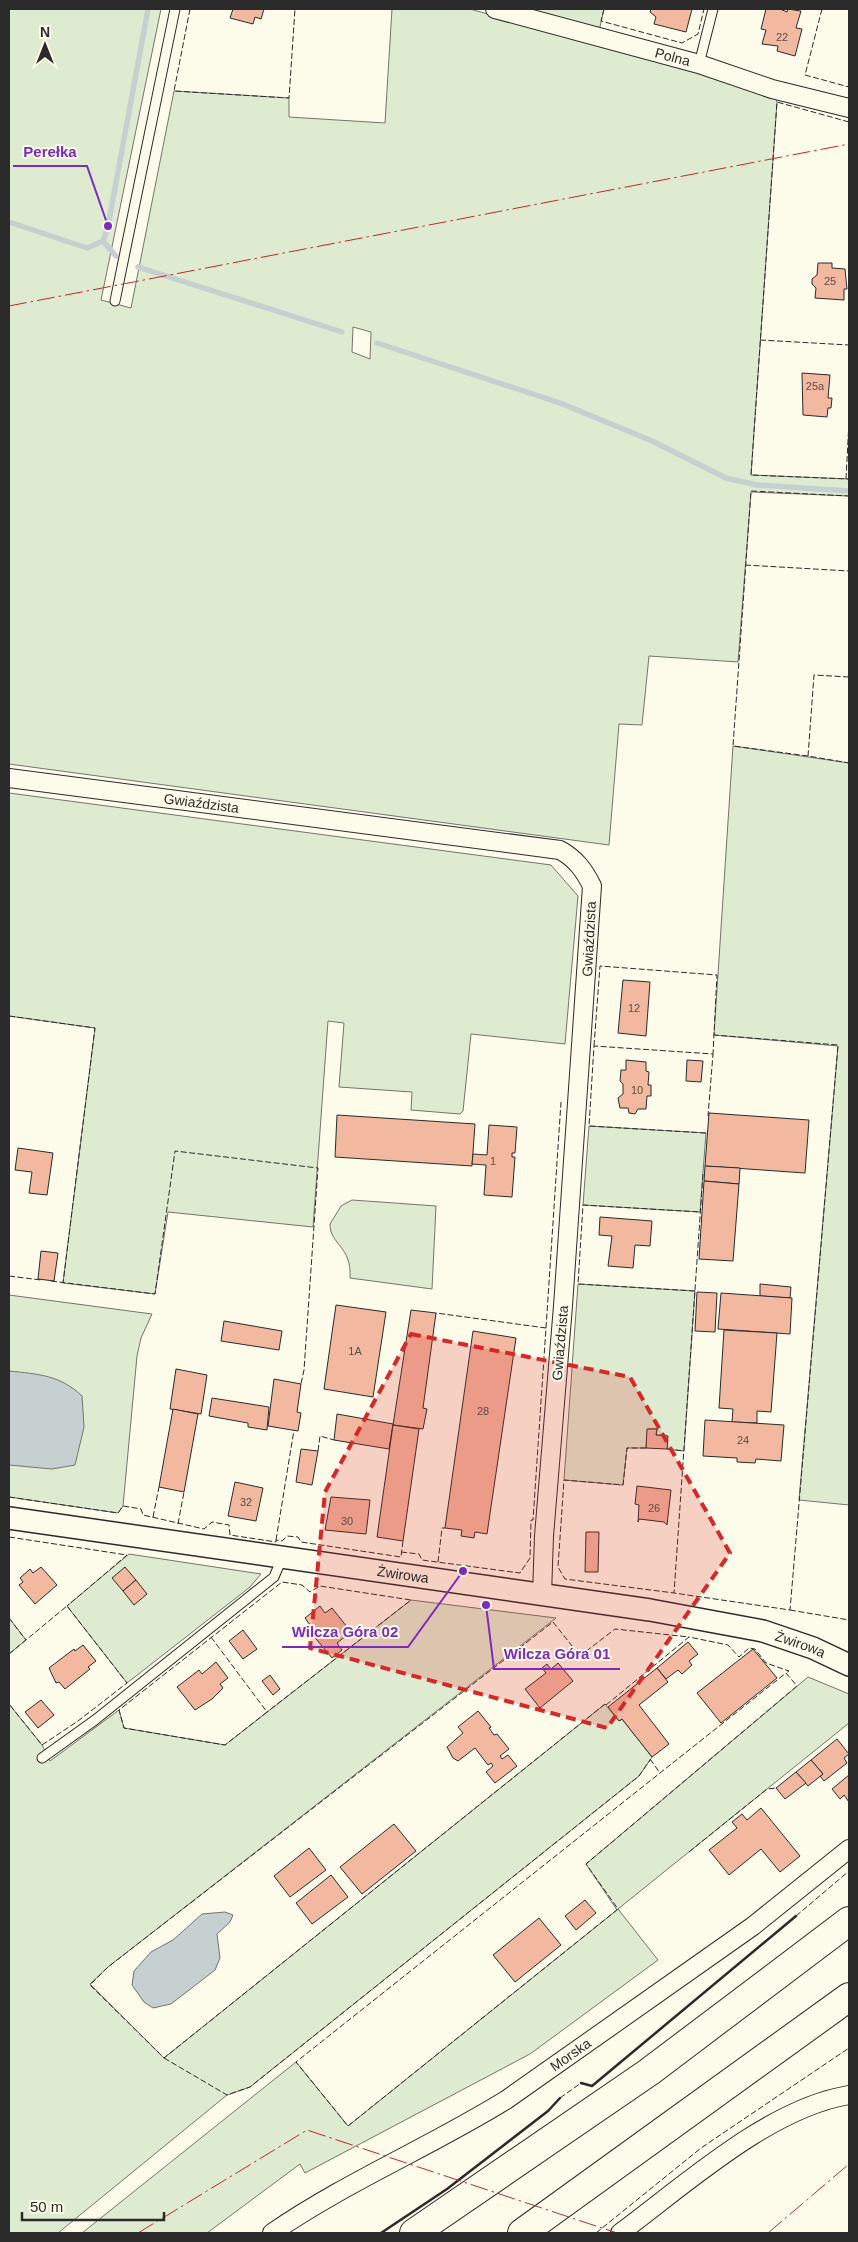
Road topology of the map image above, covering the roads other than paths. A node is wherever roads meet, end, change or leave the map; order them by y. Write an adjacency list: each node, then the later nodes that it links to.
1 (175, 9): 6 (lane)
2 (494, 9): 4 (street, Polna)
3 (713, 9): 4 (lane)
4 (699, 64): 5 (street, Polna)
5 (849, 108)
6 (115, 301)
7 (9, 778): 10 (street, Gwiaździsta)
8 (9, 1518): 9 (street, Żwirowa)
9 (282, 1558): 10 (street, Żwirowa); 12 (lane)
10 (542, 1595): 11 (street, Żwirowa)
11 (849, 1665)
12 (42, 1758)
13 (849, 1849): 17 (street, Morska)
14 (849, 1921): 18 (highway)
15 (849, 1997): 19 (highway)
16 (849, 2095): 20 (street)
17 (272, 2233)
18 (414, 2233)
19 (522, 2233)
20 (620, 2233)

